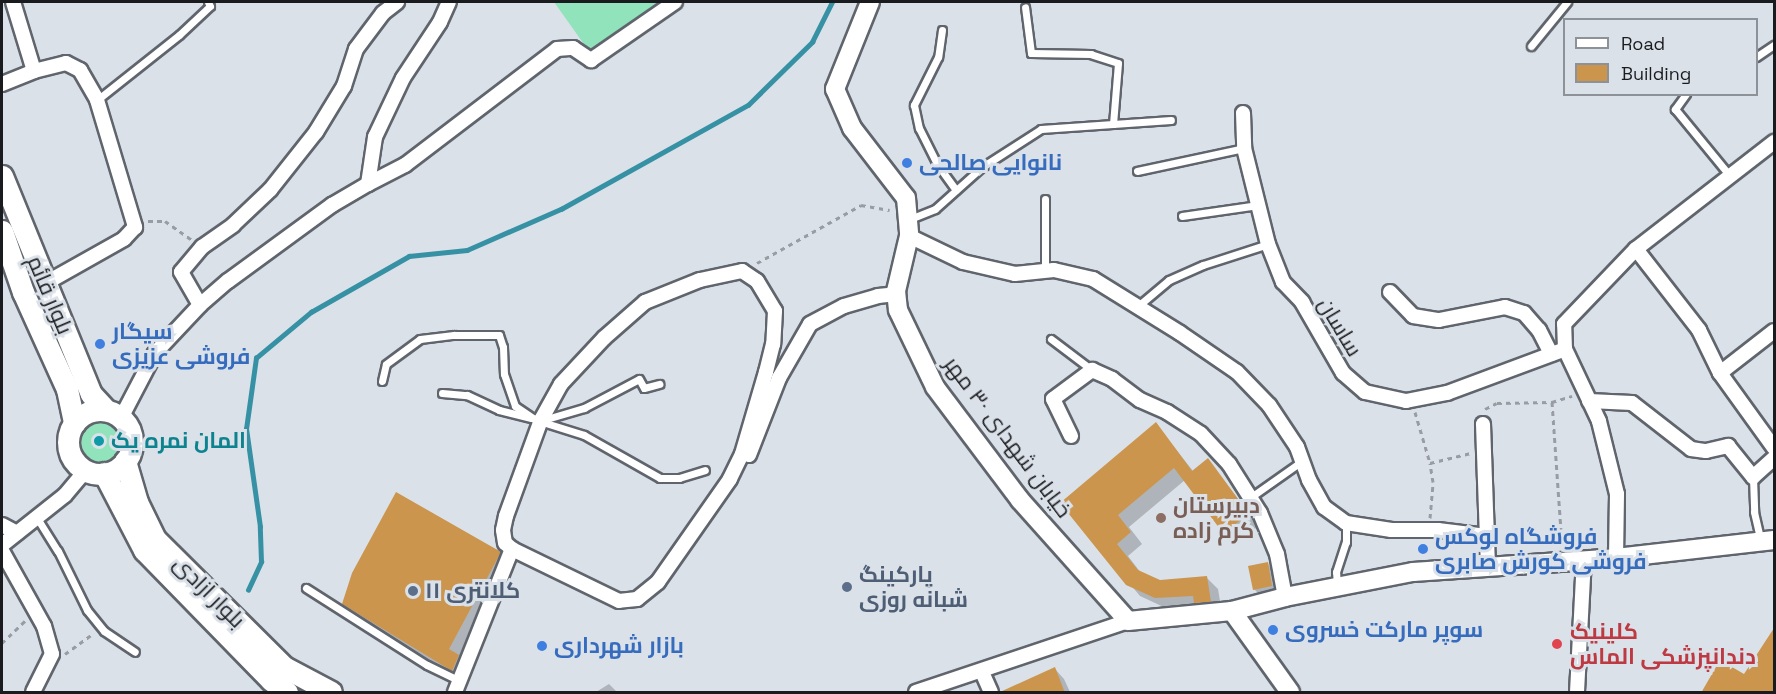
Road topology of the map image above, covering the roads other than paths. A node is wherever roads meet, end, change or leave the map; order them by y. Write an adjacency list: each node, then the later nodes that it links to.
1 (13, 2): 13 (street)
2 (208, 2): 16 (lane)
3 (397, 2): 38 (street)
4 (449, 2): 25 (street)
5 (675, 2): 25 (street)
6 (870, 2): 30 (main road)
7 (1567, 2): 11 (lane)
8 (1025, 7): 19 (lane)
9 (942, 30): 26 (lane)
10 (1774, 45): 12 (lane)
11 (1531, 46)
12 (1758, 56)
13 (33, 71): 14 (street); 16 (street)
14 (2, 84)
15 (1685, 96): 24 (lane)
16 (97, 100): 35 (street)
17 (1243, 112): 21 (street, ساسان)
18 (1171, 120): 19 (lane)
19 (1113, 124): 26 (lane)
20 (1774, 142): 24 (street)
21 (1244, 148): 22 (lane); 28 (street, ساسان)
22 (1137, 171)
23 (2, 176): 35 (main road, بلوار قائم)
24 (1730, 176): 33 (street)
25 (368, 184): 38 (street)
26 (956, 190): 30 (lane)
27 (1045, 199): 34 (lane)
28 (1258, 205): 29 (lane); 32 (street, ساسان)
29 (1182, 216)
30 (908, 223): 34 (street); 37 (main road, خیابان شهدای ۳۰ مهر)
31 (2, 231): 52 (main road, بلوار قائم)
32 (1268, 244): 39 (lane); 43 (street, ساسان)
33 (1636, 249): 42 (street); 45 (street)
34 (1045, 271): 39 (street)
35 (44, 284): 50 (main road, بلوار قائم)
36 (1390, 292): 43 (street)
37 (896, 294): 61 (street); 83 (main road, خیابان شهدای ۳۰ مهر)
38 (200, 305): 50 (street)
39 (1138, 306): 58 (street)
40 (1774, 331): 45 (street)
41 (1051, 339): 44 (lane)
42 (1565, 349): 43 (street, ساسان); 49 (street)
43 (1551, 354)
44 (1092, 370): 54 (street); 64 (street)
45 (1719, 373): 55 (street)
46 (382, 381): 51 (lane)
47 (659, 384): 51 (lane)
48 (442, 393): 51 (lane)
49 (1587, 397): 62 (street); 75 (street)
50 (114, 414): 52 (main road); 57 (main road)
51 (538, 420): 59 (lane); 73 (street); 80 (street)
52 (74, 423): 60 (main road)
53 (1483, 424): 69 (street)
54 (1071, 436)
55 (1774, 448)
56 (1774, 458): 62 (street)
57 (125, 461): 60 (main road); 72 (main road, بلوار آزادی)
58 (1302, 461): 64 (lane); 66 (street)
59 (705, 470)
60 (95, 472): 65 (street); 72 (main road, بلوار آزادی)
61 (742, 472)
62 (1753, 477): 70 (lane)
63 (729, 493): 80 (street)
64 (1251, 497): 81 (street)
65 (37, 518): 68 (street); 84 (lane)
66 (1346, 523): 69 (street); 78 (lane)
67 (2, 525): 68 (street)
68 (17, 533): 71 (street)
69 (1487, 536): 77 (street)
70 (1768, 541): 75 (main road)
71 (2, 545)
72 (149, 545): 86 (main road, بلوار آزادی)
73 (512, 549): 80 (street); 87 (street)
74 (2, 551): 88 (street)
75 (1616, 558): 76 (main road)
76 (1584, 560): 77 (main road); 93 (street)
77 (1488, 566): 78 (main road)
78 (1337, 586): 81 (main road)
79 (306, 588): 87 (lane)
80 (645, 596)
81 (1285, 597): 82 (main road)
82 (1232, 611): 83 (main road); 92 (main road)
83 (1128, 621): 85 (street)
84 (135, 652)
85 (982, 672): 90 (street); 91 (street)
86 (281, 680): 89 (main road, بلوار آزادی)
87 (457, 687)
88 (33, 693)
89 (331, 693)
90 (916, 693)
91 (991, 693)
92 (1290, 693)
93 (1577, 693)

